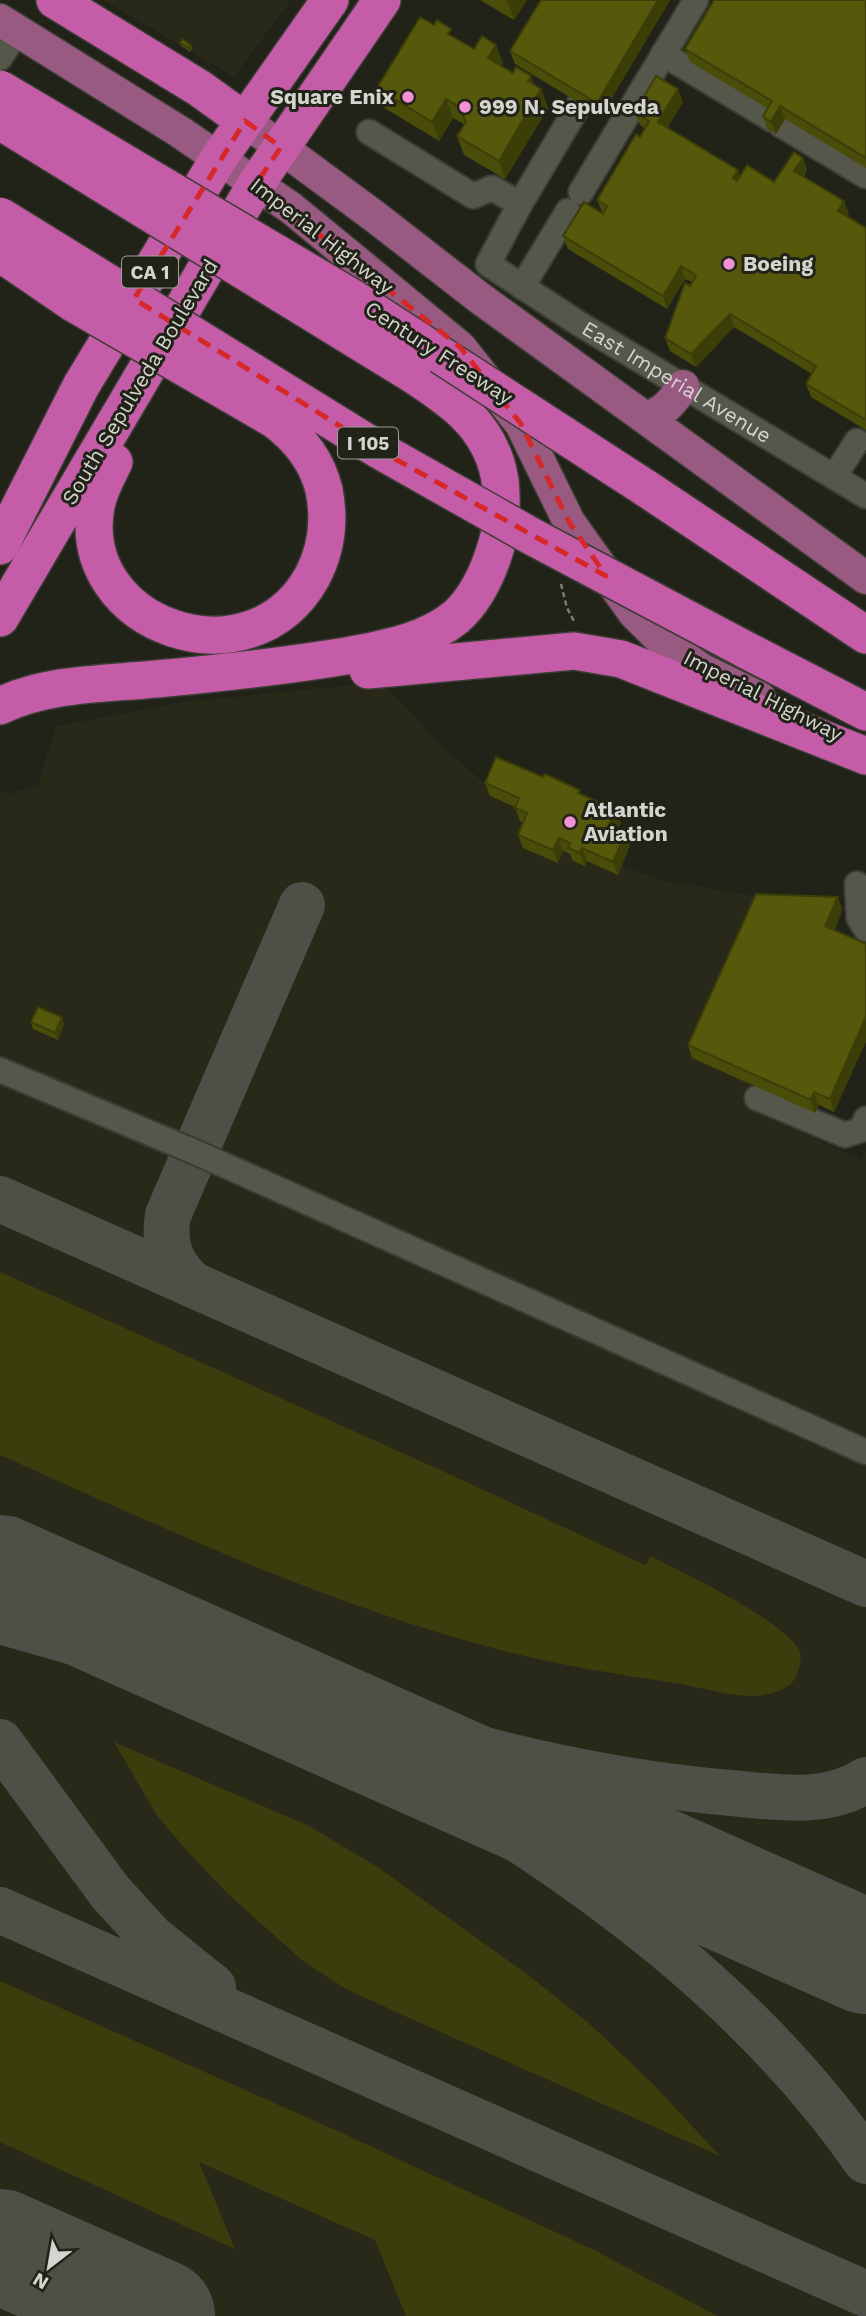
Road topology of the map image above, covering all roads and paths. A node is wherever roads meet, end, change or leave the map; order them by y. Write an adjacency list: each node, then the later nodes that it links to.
1 (55, 0): 11 (highway)
2 (330, 0): 11 (highway, CA 1)
3 (382, 0): 13 (highway, CA 1)
4 (696, 0): 6 (street)
5 (9, 25): 7 (street); 14 (main road, Imperial Highway)
6 (663, 54): 15 (street); 20 (street)
7 (0, 58)
8 (0, 89): 30 (highway, Century Freeway, bridge)
9 (580, 103): 17 (street)
10 (0, 121): 31 (highway, bridge)
11 (245, 121): 13 (main road); 14 (highway, South Sepulveda Boulevard / CA 1)
12 (369, 132): 17 (street)
13 (281, 147): 16 (highway, South Sepulveda Boulevard / CA 1); 23 (main road)
14 (219, 158): 16 (main road, Imperial Highway); 27 (highway, South Sepulveda Boulevard / CA 1)
15 (866, 176)
16 (257, 184): 21 (highway, South Sepulveda Boulevard / CA 1); 34 (main road, Imperial Highway)
17 (520, 204): 20 (street, East Imperial Avenue)
18 (0, 216): 33 (highway, I 105, bridge)
19 (0, 253): 21 (highway, bridge)
20 (522, 287): 22 (street, East Imperial Avenue)
21 (145, 375): 29 (highway, South Sepulveda Boulevard / CA 1)
22 (683, 386): 23 (main road); 25 (street, East Imperial Avenue)
23 (646, 418): 28 (main road)
24 (857, 441): 25 (street)
25 (834, 477): 26 (street, East Imperial Avenue)
26 (866, 496)
27 (0, 546)
28 (866, 578)
29 (0, 618)
30 (866, 635)
31 (207, 674): 32 (highway); 35 (highway)
32 (0, 706)
33 (866, 712)
34 (866, 749)
35 (866, 756)
36 (857, 884): 37 (street)
37 (866, 929)
38 (0, 1070): 41 (street)
39 (757, 1098): 40 (street)
40 (866, 1119)
41 (866, 1452)

